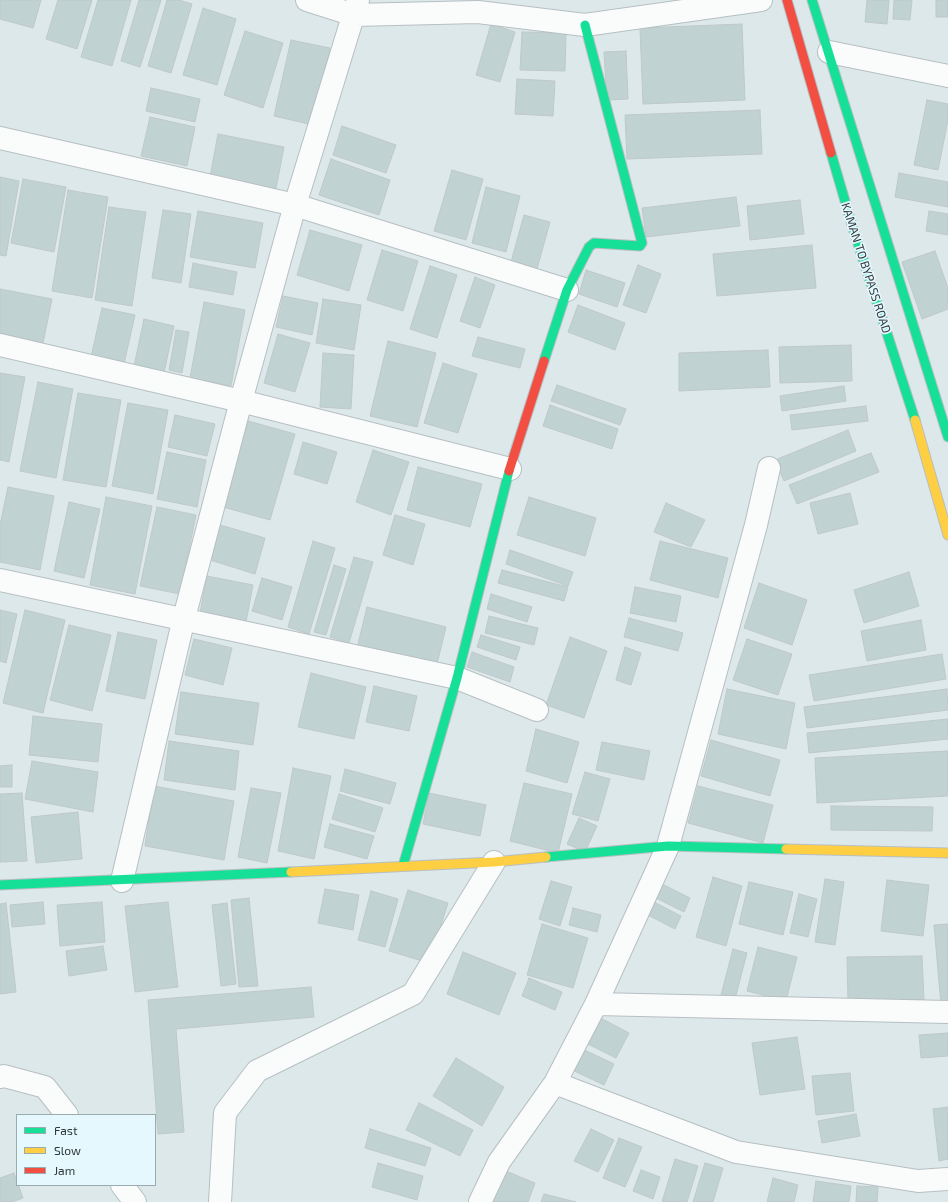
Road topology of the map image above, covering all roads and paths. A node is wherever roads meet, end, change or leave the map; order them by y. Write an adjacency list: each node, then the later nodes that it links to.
1 (307, 0): 5 (street)
2 (761, 0): 6 (street)
3 (787, 0): 17 (street, KAMAN TO BYPASS ROAD)
4 (812, 0): 7 (street)
5 (356, 7): 6 (street); 10 (street)
6 (585, 25): 11 (street)
7 (829, 52): 8 (street); 14 (street)
8 (948, 76)
9 (0, 138): 10 (street)
10 (295, 205): 11 (street); 13 (street)
11 (567, 290): 16 (street)
12 (0, 345): 13 (street)
13 (241, 401): 16 (street); 19 (street)
14 (948, 437)
15 (769, 468): 22 (street)
16 (510, 469): 20 (street)
17 (948, 535)
18 (0, 580): 19 (street)
19 (184, 618): 20 (street); 26 (street)
20 (457, 678): 21 (street); 25 (street)
21 (536, 710)
22 (668, 846): 23 (street); 24 (street); 28 (street)
23 (948, 853)
24 (494, 862): 25 (street); 36 (street)
25 (403, 866): 26 (street)
26 (122, 881): 27 (street)
27 (0, 885)
28 (596, 1004): 29 (street); 31 (street)
29 (948, 1012)
30 (0, 1077): 32 (street)
31 (555, 1083): 33 (street); 37 (street)
32 (66, 1114)
33 (948, 1179)
34 (123, 1186): 35 (street)
35 (135, 1202)
36 (220, 1202)
37 (480, 1202)

